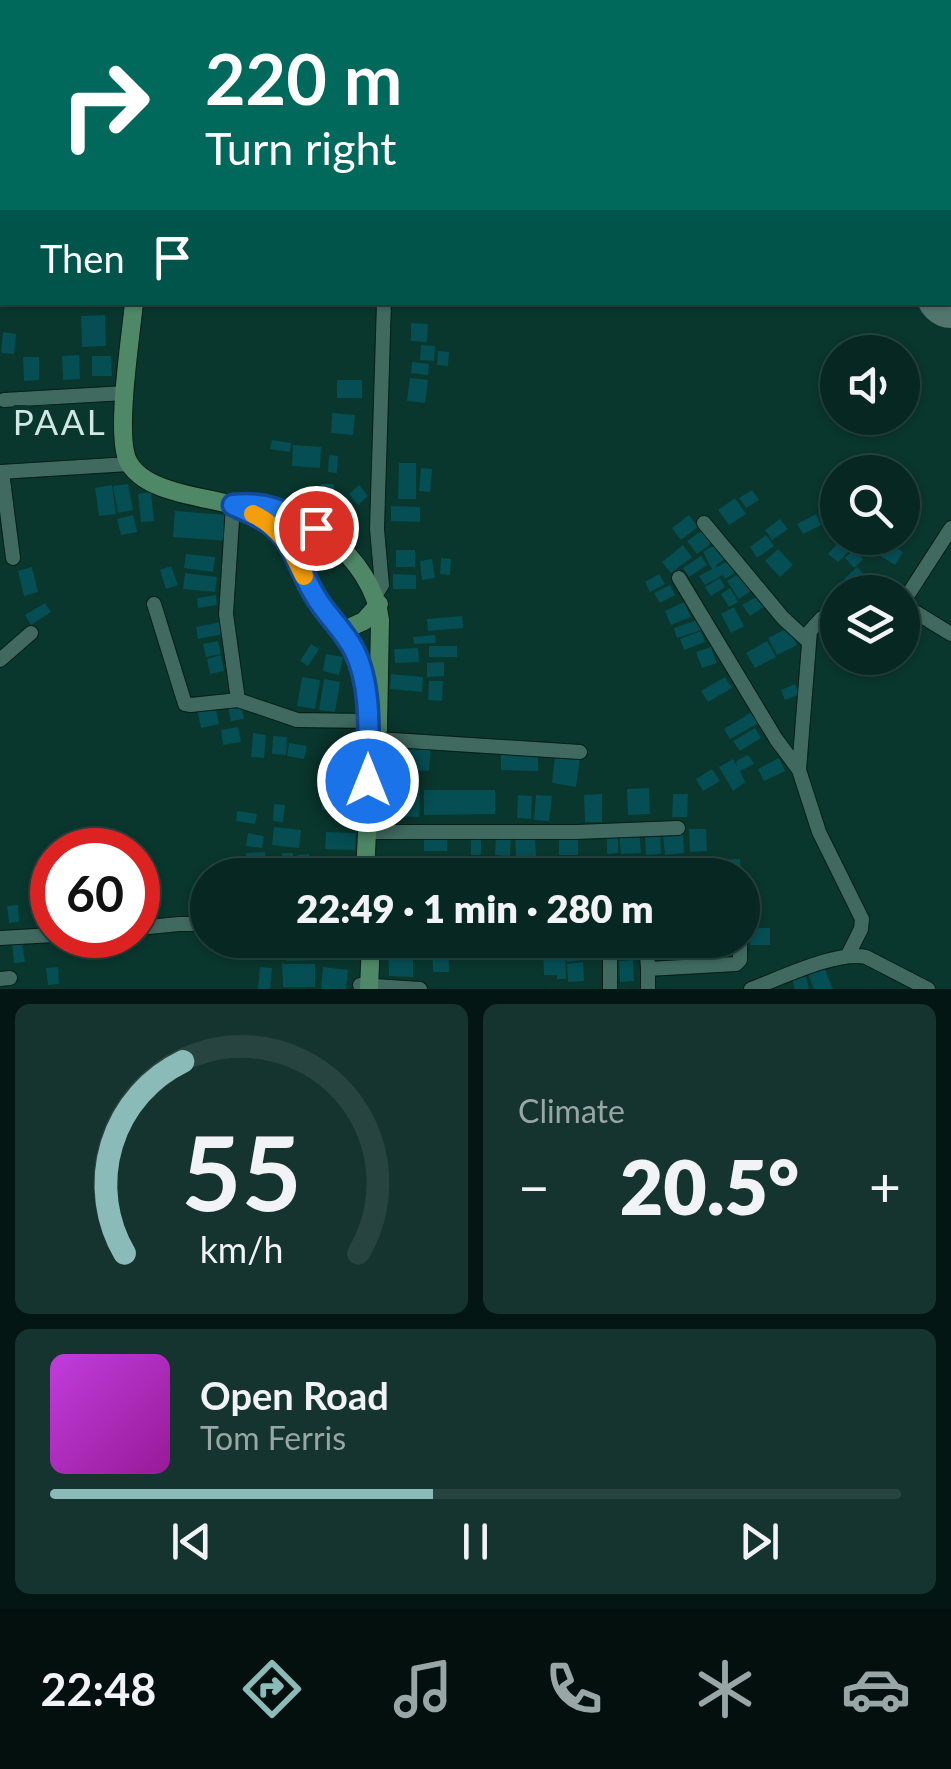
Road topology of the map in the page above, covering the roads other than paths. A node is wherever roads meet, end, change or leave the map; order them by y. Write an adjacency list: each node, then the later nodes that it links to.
1 (134, 305): 3 (main road)
2 (384, 305): 12 (street)
3 (125, 393): 4 (street); 5 (main road)
4 (4, 400)
5 (129, 464): 6 (street); 7 (main road)
6 (1, 472): 11 (street)
7 (233, 505): 10 (main road); 14 (main road); 26 (street)
8 (704, 524): 24 (street)
9 (951, 528): 15 (street)
10 (330, 537): 13 (main road); 14 (main road)
11 (14, 558)
12 (380, 558): 13 (street); 17 (street)
13 (357, 563): 17 (main road)
14 (298, 564): 21 (main road)
15 (920, 576)
16 (679, 578): 30 (street)
17 (377, 600): 21 (main road); 28 (main road)
18 (154, 604): 26 (street)
19 (920, 615): 23 (street)
20 (820, 620): 24 (street)
21 (342, 632): 27 (main road)
22 (30, 633): 25 (street)
23 (951, 634)
24 (808, 642): 30 (street)
25 (0, 660)
26 (238, 700): 27 (street)
27 (368, 721): 33 (main road)
28 (377, 739): 29 (street); 32 (main road)
29 (580, 752)
30 (799, 770): 39 (street)
31 (678, 828): 32 (street)
32 (375, 832): 34 (main road)
33 (365, 858)
34 (374, 858)
35 (190, 924): 36 (street)
36 (160, 926)
37 (30, 936): 38 (street)
38 (0, 938)
39 (848, 955): 50 (street); 51 (street)
40 (363, 958): 46 (main road)
41 (368, 958): 46 (main road)
42 (610, 958): 48 (street)
43 (647, 958): 45 (street)
44 (740, 958): 45 (street)
45 (648, 969): 49 (street)
46 (364, 987): 47 (street)
47 (420, 989)
48 (610, 989)
49 (648, 989)
50 (750, 989)
51 (928, 989)

